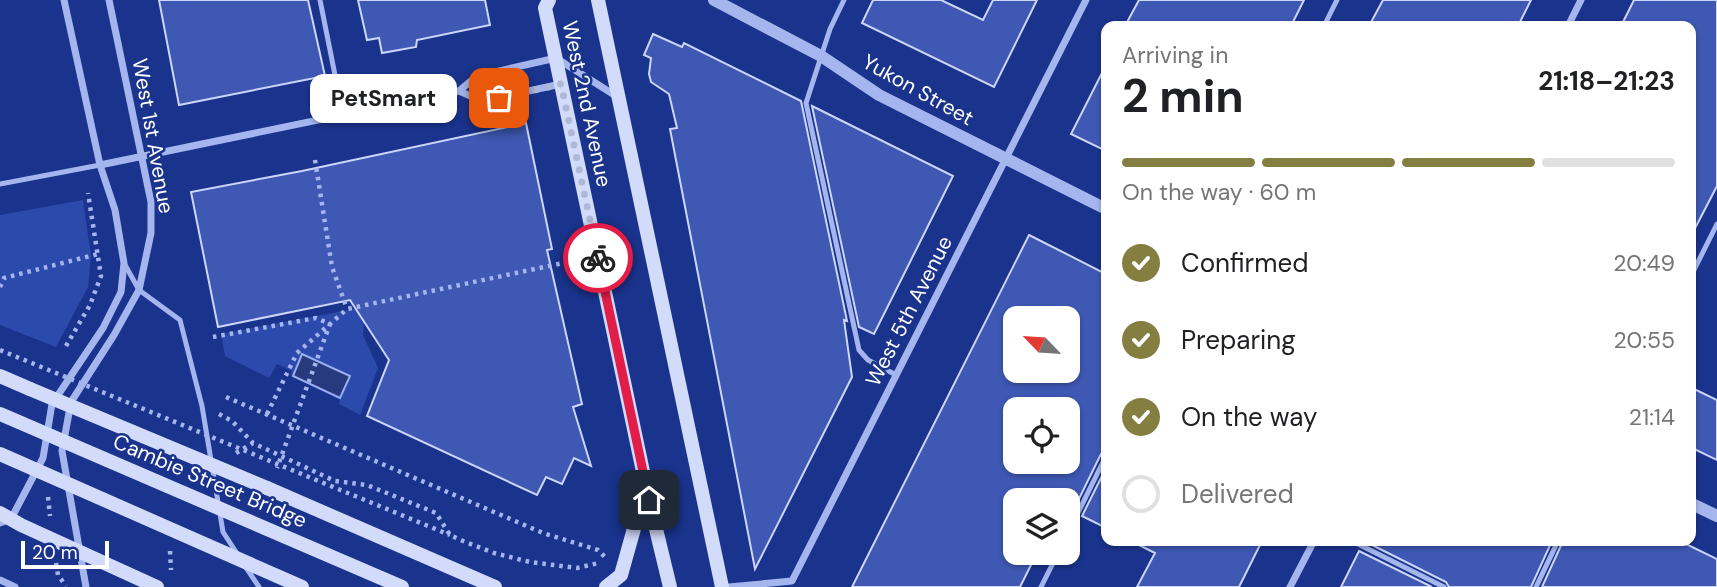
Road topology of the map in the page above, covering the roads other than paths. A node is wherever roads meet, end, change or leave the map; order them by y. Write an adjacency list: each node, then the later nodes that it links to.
1 (64, 0): 21 (street)
2 (110, 0): 19 (street, West 1st Avenue)
3 (320, 0): 18 (lane)
4 (549, 0): 14 (main road, West 2nd Avenue)
5 (598, 0): 17 (main road, West 2nd Avenue)
6 (714, 0): 13 (street, Yukon Street)
7 (844, 0): 13 (lane)
8 (1086, 0): 20 (street, West 5th Avenue)
9 (1337, 0): 11 (lane)
10 (1581, 0): 12 (street)
11 (1326, 21)
12 (1570, 21)
13 (821, 56): 20 (street, Yukon Street); 28 (lane)
14 (556, 58): 15 (main road, West 2nd Avenue); 16 (street); 17 (street)
15 (561, 84): 16 (street); 33 (main road, West 2nd Avenue)
16 (459, 91): 18 (street)
17 (619, 98): 53 (main road, West 2nd Avenue)
18 (343, 114): 19 (street)
19 (142, 157): 21 (street); 27 (street, West 1st Avenue)
20 (1006, 158): 23 (street, Yukon Street); 28 (street, West 5th Avenue)
21 (100, 165): 22 (lane); 25 (street)
22 (0, 184)
23 (1101, 206)
24 (1717, 225): 26 (lane)
25 (124, 263): 27 (lane); 38 (street)
26 (1696, 266)
27 (139, 290): 45 (street, West 1st Avenue); 47 (lane)
28 (896, 374): 54 (street, West 5th Avenue)
29 (0, 376): 50 (main road, bridge)
30 (0, 414): 49 (main road, Cambie Street Bridge, bridge)
31 (0, 454): 48 (main road, bridge)
32 (1101, 466): 35 (lane)
33 (649, 500): 51 (main road); 52 (main road, West 2nd Avenue)
34 (1696, 506): 37 (street)
35 (1080, 509)
36 (0, 513): 46 (main road, bridge)
37 (1717, 516)
38 (0, 523)
39 (1311, 546): 56 (street)
40 (1362, 546): 57 (lane)
41 (1556, 546): 58 (lane)
42 (1052, 565): 55 (lane)
43 (0, 580): 44 (street)
44 (15, 587)
45 (86, 587)
46 (157, 587)
47 (259, 587)
48 (302, 587)
49 (402, 587)
50 (495, 587)
51 (606, 587)
52 (670, 587)
53 (722, 587)
54 (729, 587)
55 (1041, 587)
56 (1290, 587)
57 (1444, 587)
58 (1536, 587)

